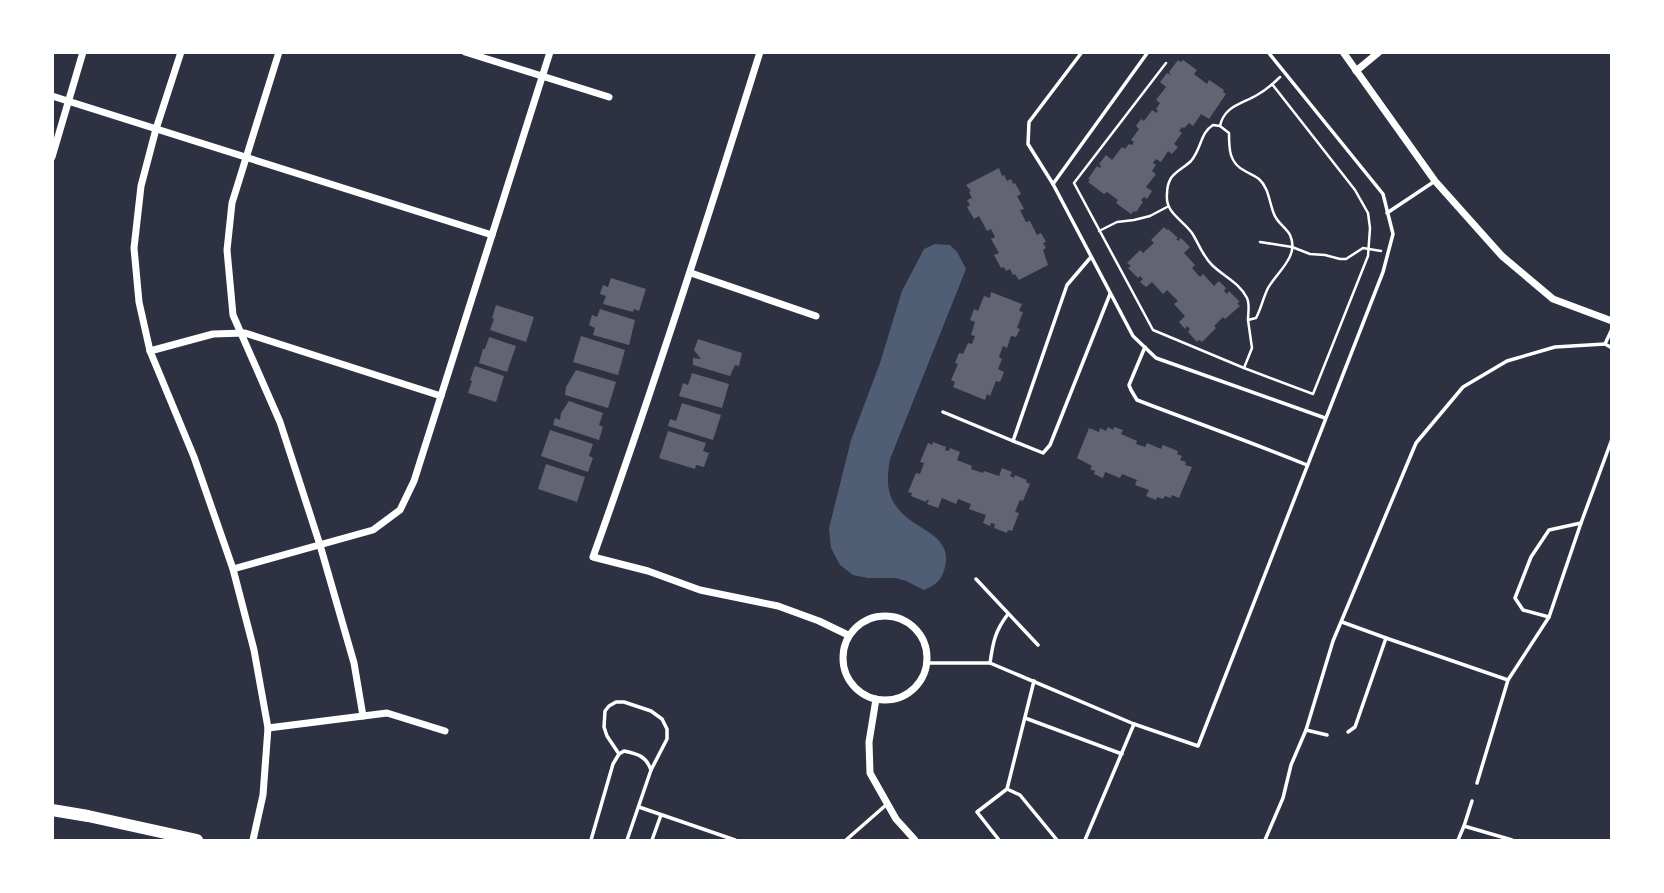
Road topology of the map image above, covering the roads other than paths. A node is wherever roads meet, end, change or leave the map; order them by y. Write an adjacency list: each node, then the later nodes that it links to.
1 (83, 52): 16 (street)
2 (181, 52): 17 (street)
3 (279, 52): 19 (street)
4 (465, 52): 13 (street)
5 (550, 52): 13 (street)
6 (760, 52): 25 (street)
7 (1083, 52): 21 (lane)
8 (1148, 52): 21 (lane)
9 (1268, 52): 22 (lane)
10 (1343, 52): 12 (street)
11 (1379, 52): 12 (street)
12 (1356, 71): 20 (street)
13 (542, 77): 15 (street); 23 (street)
14 (52, 96): 16 (street)
15 (609, 97)
16 (68, 101): 17 (street); 18 (street)
17 (156, 130): 19 (street); 34 (street)
18 (52, 157)
19 (246, 157): 23 (street); 30 (street)
20 (1435, 181): 22 (lane); 28 (street)
21 (1053, 184): 24 (lane)
22 (1387, 213): 37 (lane)
23 (492, 234): 35 (street)
24 (1091, 257): 26 (lane); 39 (lane)
25 (691, 273): 27 (street); 48 (street)
26 (1110, 293): 32 (lane); 39 (lane)
27 (816, 316)
28 (1612, 321)
29 (1612, 329): 31 (lane)
30 (241, 334): 34 (street); 35 (street); 42 (street)
31 (1605, 344): 33 (lane); 47 (lane)
32 (1145, 347): 37 (lane); 40 (lane)
33 (1612, 348)
34 (150, 351): 43 (street)
35 (441, 396): 42 (street)
36 (943, 412): 39 (lane)
37 (1325, 418): 40 (lane)
38 (1612, 439): 41 (lane)
39 (1013, 441)
40 (1307, 465): 58 (lane)
41 (1580, 523): 46 (lane); 46 (lane)
42 (320, 545): 43 (street); 56 (street)
43 (233, 569): 59 (street)
44 (976, 579): 45 (lane)
45 (1009, 614): 50 (lane); 52 (lane)
46 (1549, 617): 53 (lane)
47 (1341, 621): 49 (lane); 60 (lane)
48 (848, 635): 51 (street); 55 (street)
49 (1386, 638): 53 (lane); 62 (lane)
50 (1038, 645)
51 (927, 663): 52 (lane); 55 (street)
52 (990, 663): 54 (lane)
53 (1508, 680): 67 (lane)
54 (1034, 681): 57 (lane); 58 (lane)
55 (876, 699): 70 (street)
56 (363, 716): 59 (street); 61 (street)
57 (1025, 718): 65 (lane); 68 (lane)
58 (1134, 723): 65 (lane)
59 (268, 727): 77 (street)
60 (1306, 730): 63 (lane); 87 (lane)
61 (445, 731)
62 (1348, 732)
63 (1327, 735)
64 (619, 754): 66 (lane); 66 (lane); 78 (lane)
65 (1122, 754): 86 (lane)
66 (651, 770): 71 (lane)
67 (1477, 783)
68 (1007, 789): 84 (lane); 85 (lane)
69 (1472, 801): 74 (lane)
70 (887, 804): 82 (lane); 83 (street)
71 (639, 807): 73 (lane); 79 (lane)
72 (52, 810): 76 (main road)
73 (661, 814): 80 (lane); 81 (lane)
74 (1464, 826): 75 (lane); 88 (lane)
75 (1497, 838): 89 (lane)
76 (197, 841)
77 (253, 841)
78 (591, 841)
79 (626, 841)
80 (652, 841)
81 (735, 841)
82 (846, 841)
83 (915, 841)
84 (999, 841)
85 (1058, 841)
86 (1086, 841)
87 (1265, 841)
88 (1458, 841)
89 (1512, 841)

